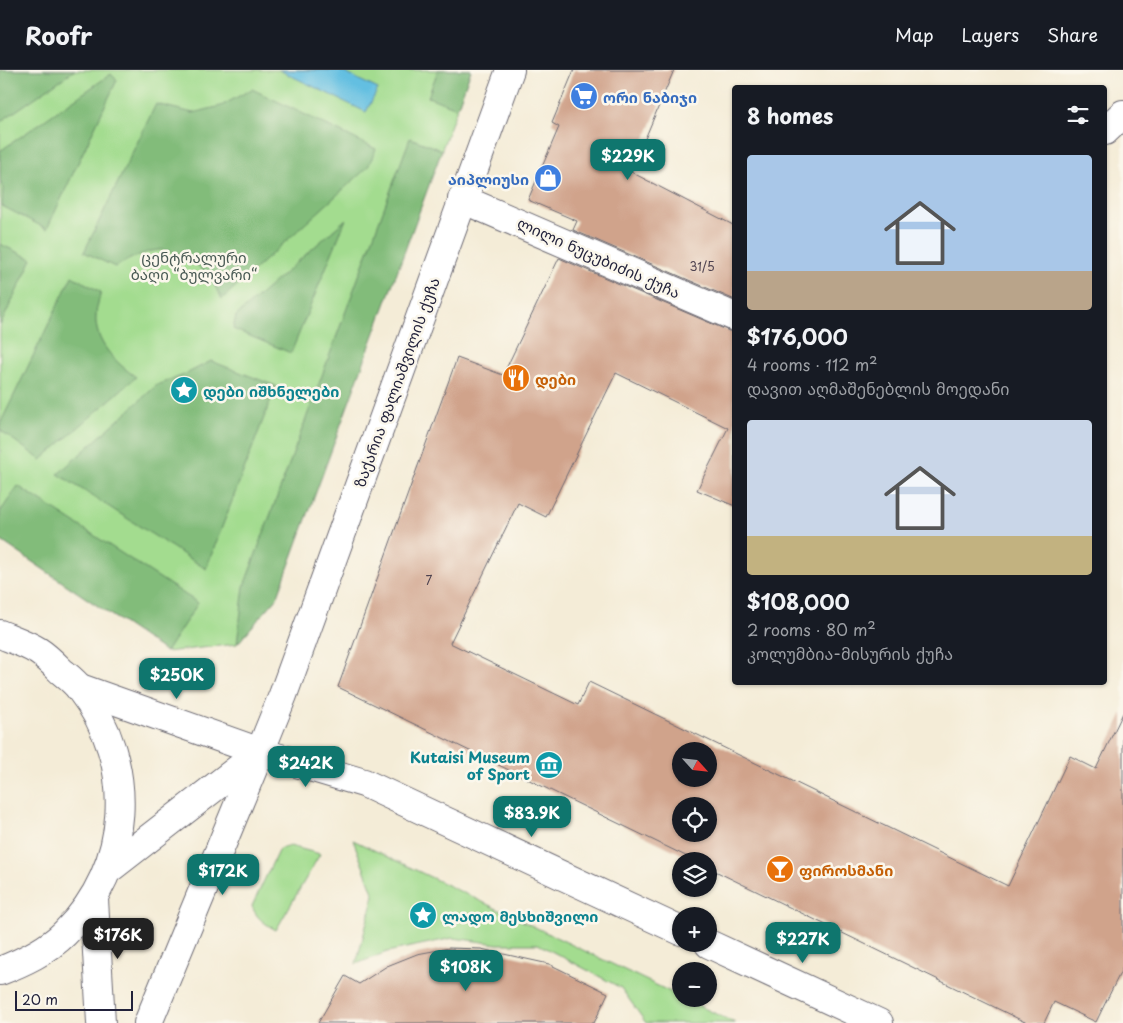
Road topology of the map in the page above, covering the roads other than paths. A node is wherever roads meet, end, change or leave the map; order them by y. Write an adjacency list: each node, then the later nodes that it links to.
1 (510, 70): 4 (main road, ზაქარია ფალიაშვილის ქუჩა)
2 (1123, 114): 3 (main road)
3 (1107, 130)
4 (462, 198): 5 (main road, ლილი ნუცუბიძის ქუჩა); 8 (main road, ზაქარია ფალიაშვილის ქუჩა)
5 (732, 316)
6 (0, 634): 7 (main road)
7 (80, 688): 8 (main road); 9 (main road)
8 (260, 752): 9 (main road); 11 (main road); 15 (main road, ზაქარია ფალიაშვილის ქუჩა)
9 (108, 870): 10 (main road)
10 (94, 898): 13 (main road); 14 (main road)
11 (672, 927)
12 (717, 948): 16 (main road)
13 (0, 971)
14 (101, 1023)
15 (148, 1023)
16 (879, 1023)

